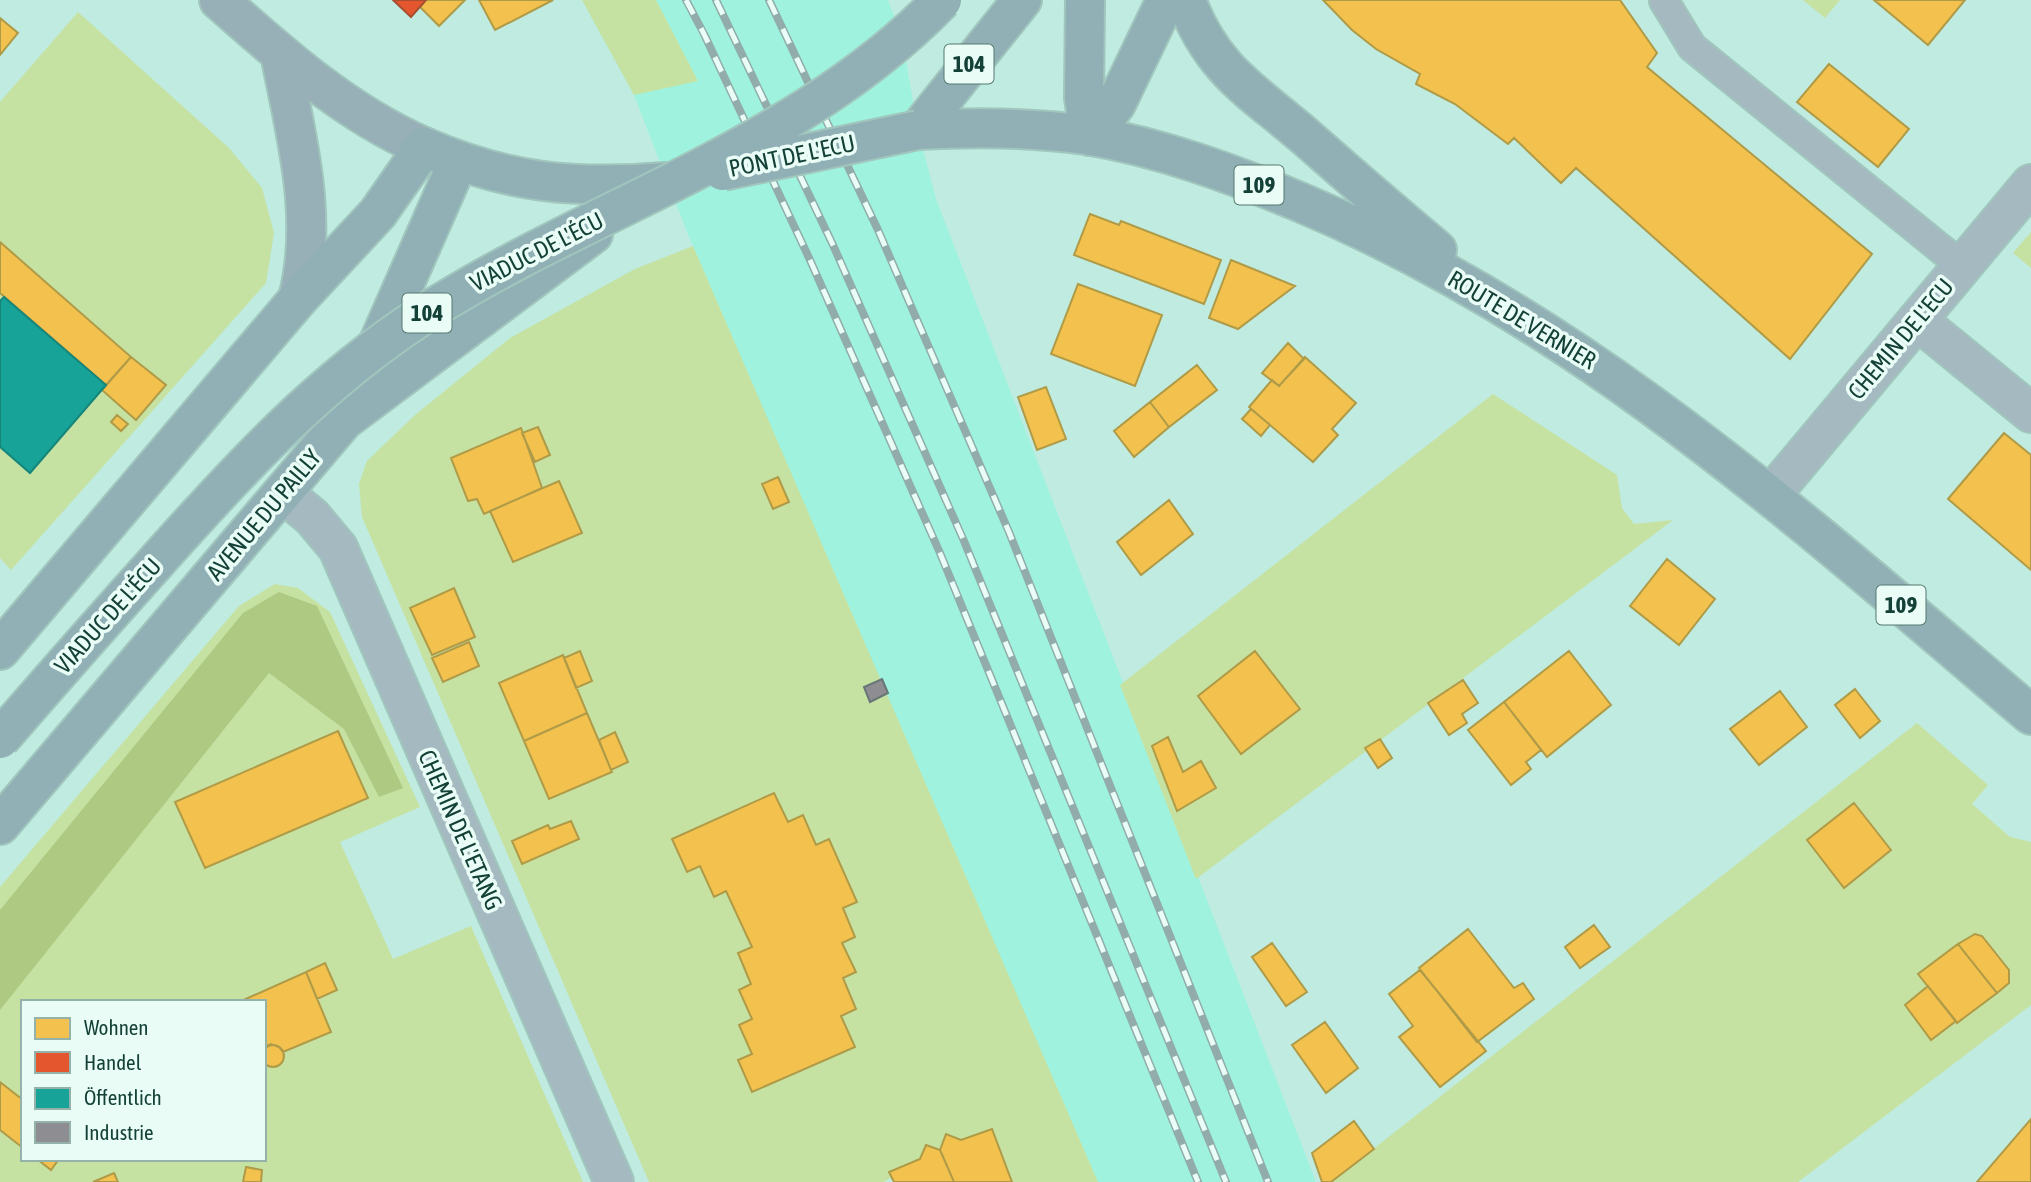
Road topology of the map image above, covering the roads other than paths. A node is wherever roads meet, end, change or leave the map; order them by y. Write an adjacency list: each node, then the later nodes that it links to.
1 (219, 0): 8 (main road, 109)
2 (942, 0): 24 (main road, VIADUC DE L'ÉCU / 104, bridge)
3 (1022, 0): 9 (main road, 104)
4 (1085, 0): 10 (main road)
5 (1166, 0): 10 (main road)
6 (1186, 0): 15 (main road)
7 (1664, 1): 14 (lane)
8 (279, 53): 11 (main road, 109); 16 (main road)
9 (918, 130): 10 (main road, ROUTE DE VERNIER / 109); 12 (main road, PONT DE L'ECU / 109, bridge)
10 (1090, 136): 15 (main road, ROUTE DE VERNIER / 109)
11 (441, 155): 12 (main road, 109); 16 (main road); 19 (main road, AVENUE DU PAILLY / 104)
12 (666, 182): 19 (main road, 104)
13 (2031, 184): 14 (street, CHEMIN DE L'ECU)
14 (1956, 273): 17 (street, CHEMIN DE L'ECU)
15 (1492, 298): 21 (main road, ROUTE DE VERNIER / 109)
16 (298, 299): 22 (main road)
17 (1917, 320): 18 (street); 21 (street, CHEMIN DE L'ECU)
18 (2031, 413)
19 (345, 419): 20 (main road, AVENUE DU PAILLY / 104)
20 (283, 493): 25 (main road, AVENUE DU PAILLY / 104); 26 (street, CHEMIN DE L'ETANG)
21 (1771, 495): 23 (main road, ROUTE DE VERNIER / 109)
22 (4, 635)
23 (2031, 715)
24 (0, 739)
25 (0, 824)
26 (614, 1182)

